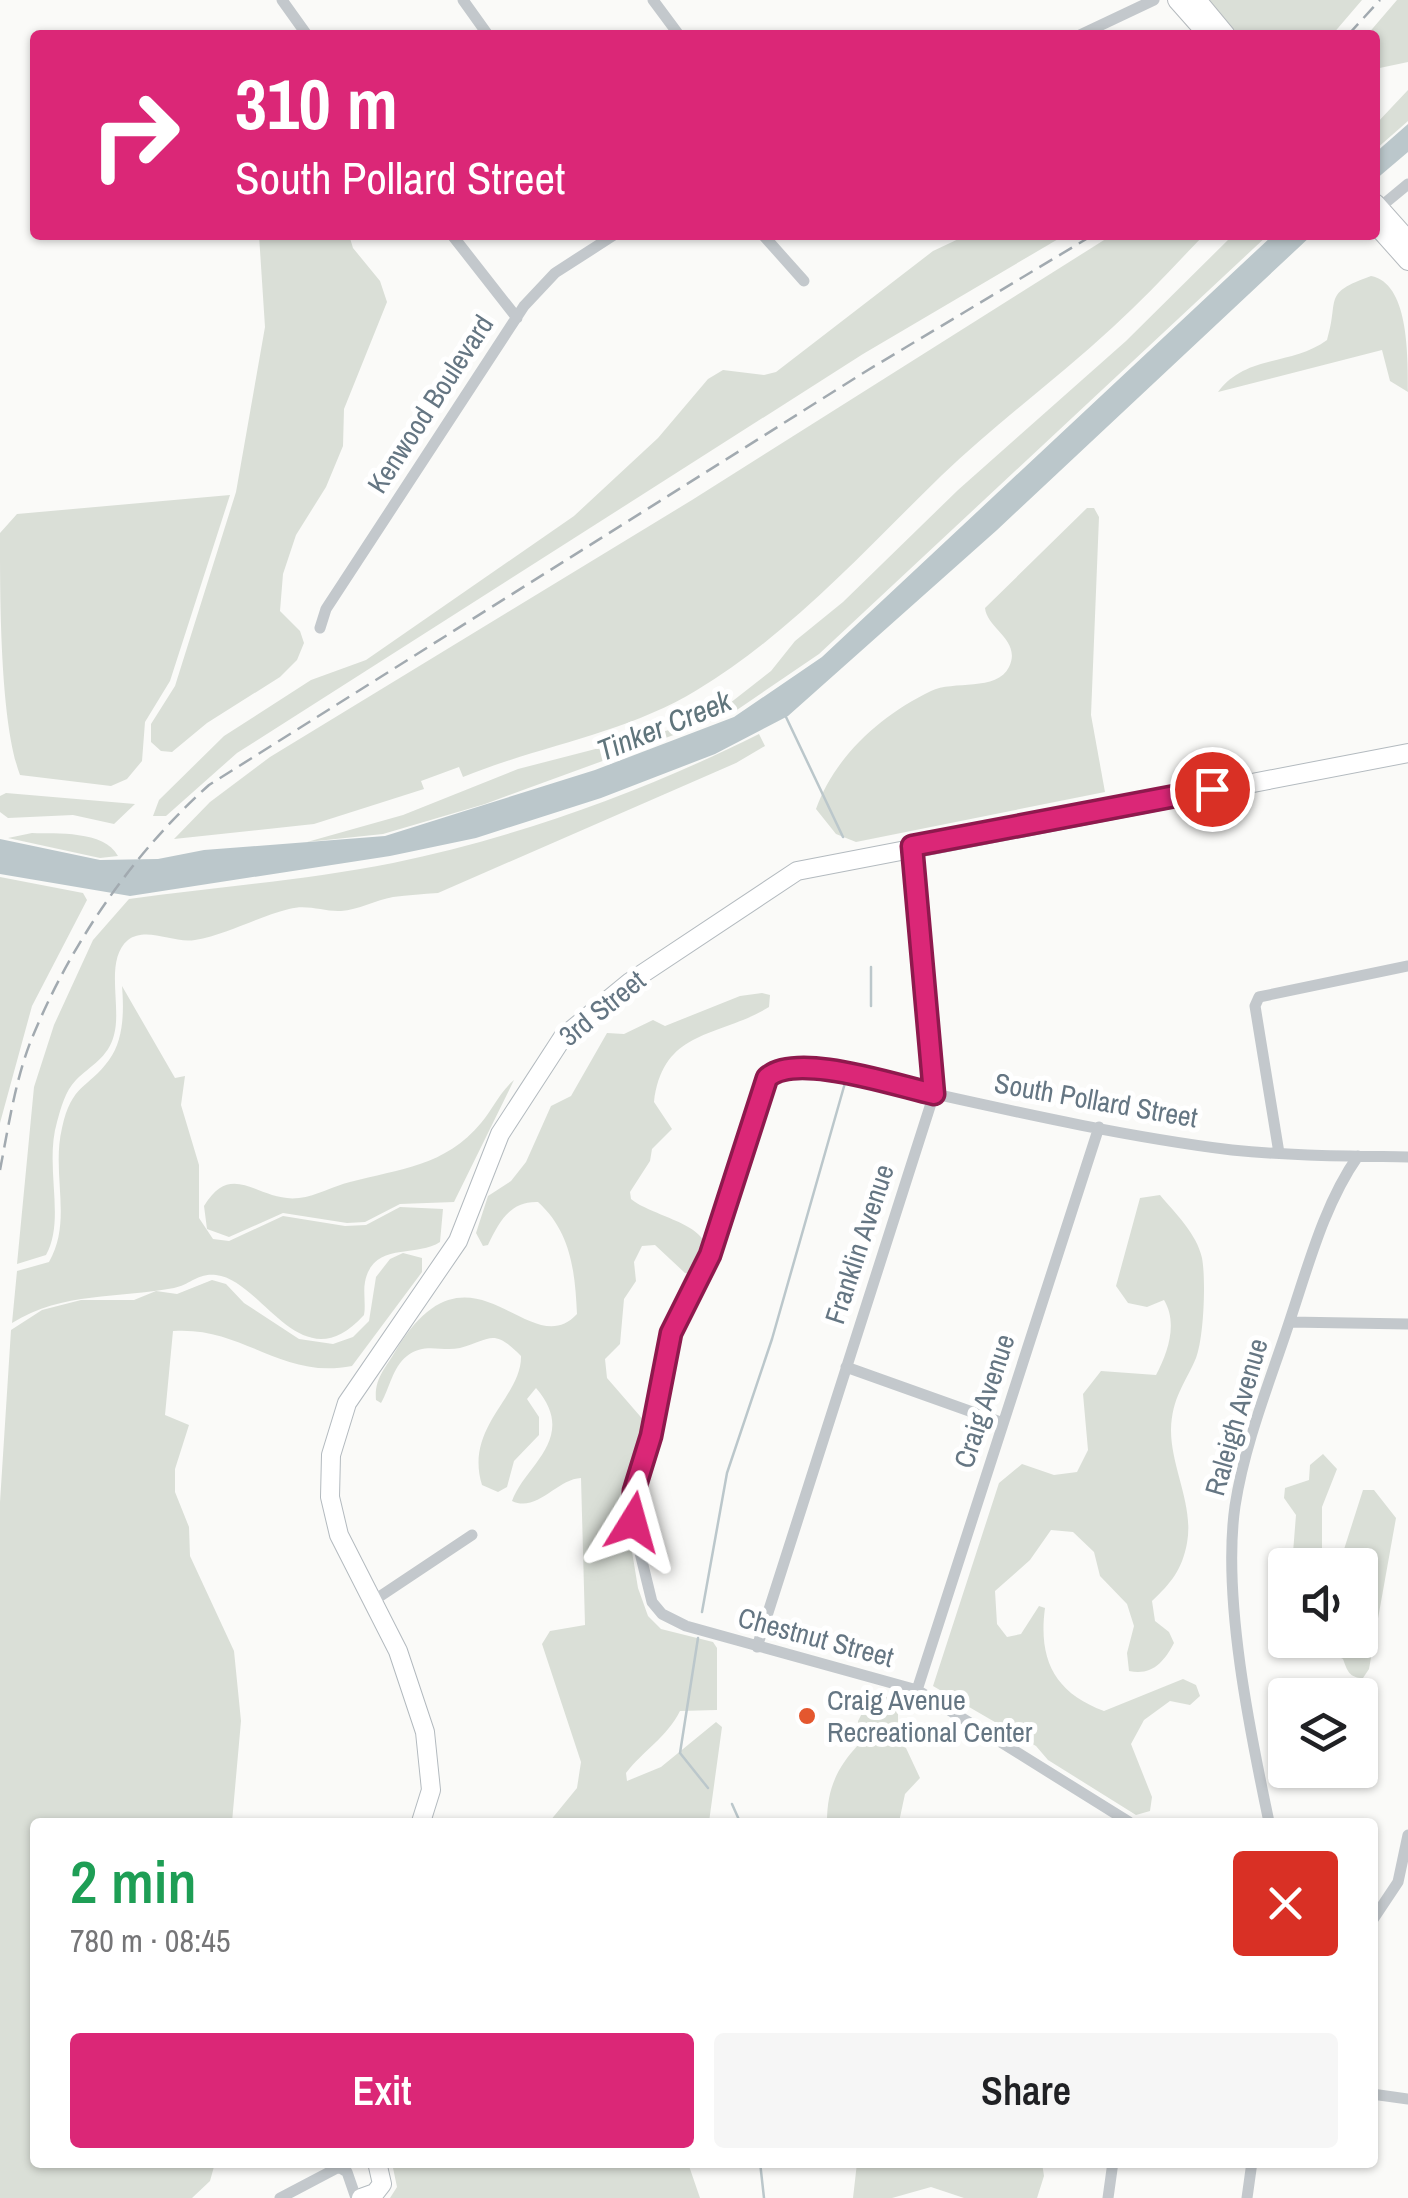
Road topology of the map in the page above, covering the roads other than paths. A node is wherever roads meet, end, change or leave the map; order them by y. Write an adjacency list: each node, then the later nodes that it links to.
1 (282, 0): 7 (street)
2 (462, 0): 8 (street)
3 (653, 0): 9 (street)
4 (1154, 0): 10 (street)
5 (1177, 0): 11 (street)
6 (1197, 0): 12 (street)
7 (303, 30)
8 (484, 30)
9 (675, 30)
10 (1091, 30)
11 (1204, 30)
12 (1222, 30)
13 (1408, 184): 14 (street)
14 (1380, 208)
15 (1380, 216): 20 (street)
16 (1380, 218): 21 (street)
17 (456, 240): 23 (street)
18 (607, 240): 23 (street, Kenwood Boulevard)
19 (768, 240): 22 (street)
20 (1408, 240)
21 (1408, 262)
22 (804, 280)
23 (516, 318): 24 (street, Kenwood Boulevard)
24 (320, 628)
25 (1408, 753): 26 (street, 3rd Street)
26 (912, 846): 29 (street, Franklin Avenue); 39 (street, 3rd Street)
27 (1408, 966): 31 (street)
28 (778, 1070): 29 (street, South Pollard Street); 40 (street, Chestnut Street)
29 (934, 1094): 30 (street, South Pollard Street); 36 (street, Franklin Avenue)
30 (1100, 1127): 31 (street, South Pollard Street); 37 (street, Craig Avenue)
31 (1279, 1153): 32 (street, South Pollard Street)
32 (1358, 1156): 33 (street, South Pollard Street); 34 (street, Raleigh Avenue)
33 (1408, 1157)
34 (1290, 1322): 35 (street); 44 (street, Raleigh Avenue)
35 (1408, 1324)
36 (846, 1366): 37 (street); 40 (street, Franklin Avenue)
37 (1004, 1422): 41 (street, Craig Avenue)
38 (472, 1535): 39 (street)
39 (373, 1601): 42 (street, 3rd Street)
40 (757, 1647): 41 (street, Chestnut Street)
41 (917, 1690): 43 (street, Chestnut Street)
42 (422, 1818)
43 (1122, 1818)
44 (1268, 1818)
45 (1408, 1835): 46 (street)
46 (1378, 1912)
47 (1378, 2095): 48 (street)
48 (1408, 2099)
49 (336, 2168): 54 (street)
50 (340, 2168): 55 (street)
51 (1112, 2168): 56 (street)
52 (1251, 2168): 57 (street)
53 (379, 2170): 55 (street)
54 (280, 2198)
55 (358, 2198)
56 (1108, 2198)
57 (1246, 2198)

